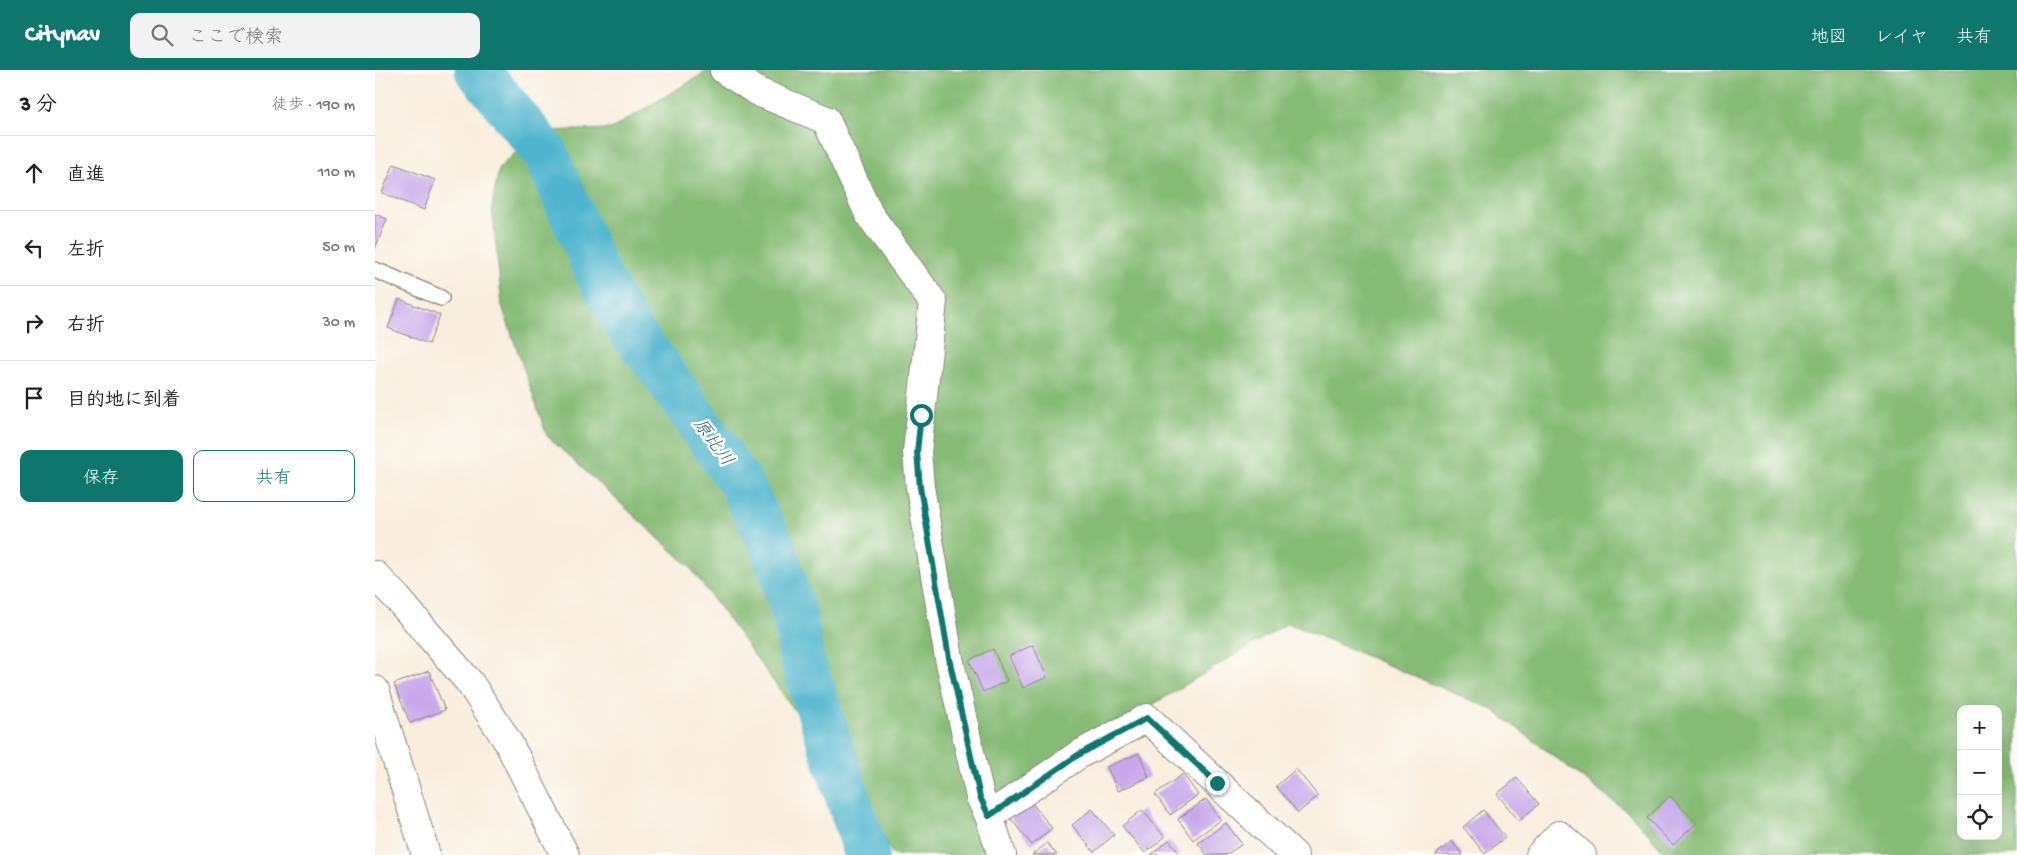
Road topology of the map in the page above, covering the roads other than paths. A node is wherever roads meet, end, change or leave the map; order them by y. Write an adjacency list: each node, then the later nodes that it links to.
1 (724, 70): 6 (street)
2 (375, 270): 3 (lane)
3 (441, 298)
4 (375, 575): 8 (street)
5 (375, 690): 7 (street)
6 (989, 816): 9 (street); 10 (street)
7 (426, 855)
8 (565, 855)
9 (1002, 855)
10 (1294, 855)
11 (1540, 855): 12 (street)
12 (1582, 855)

